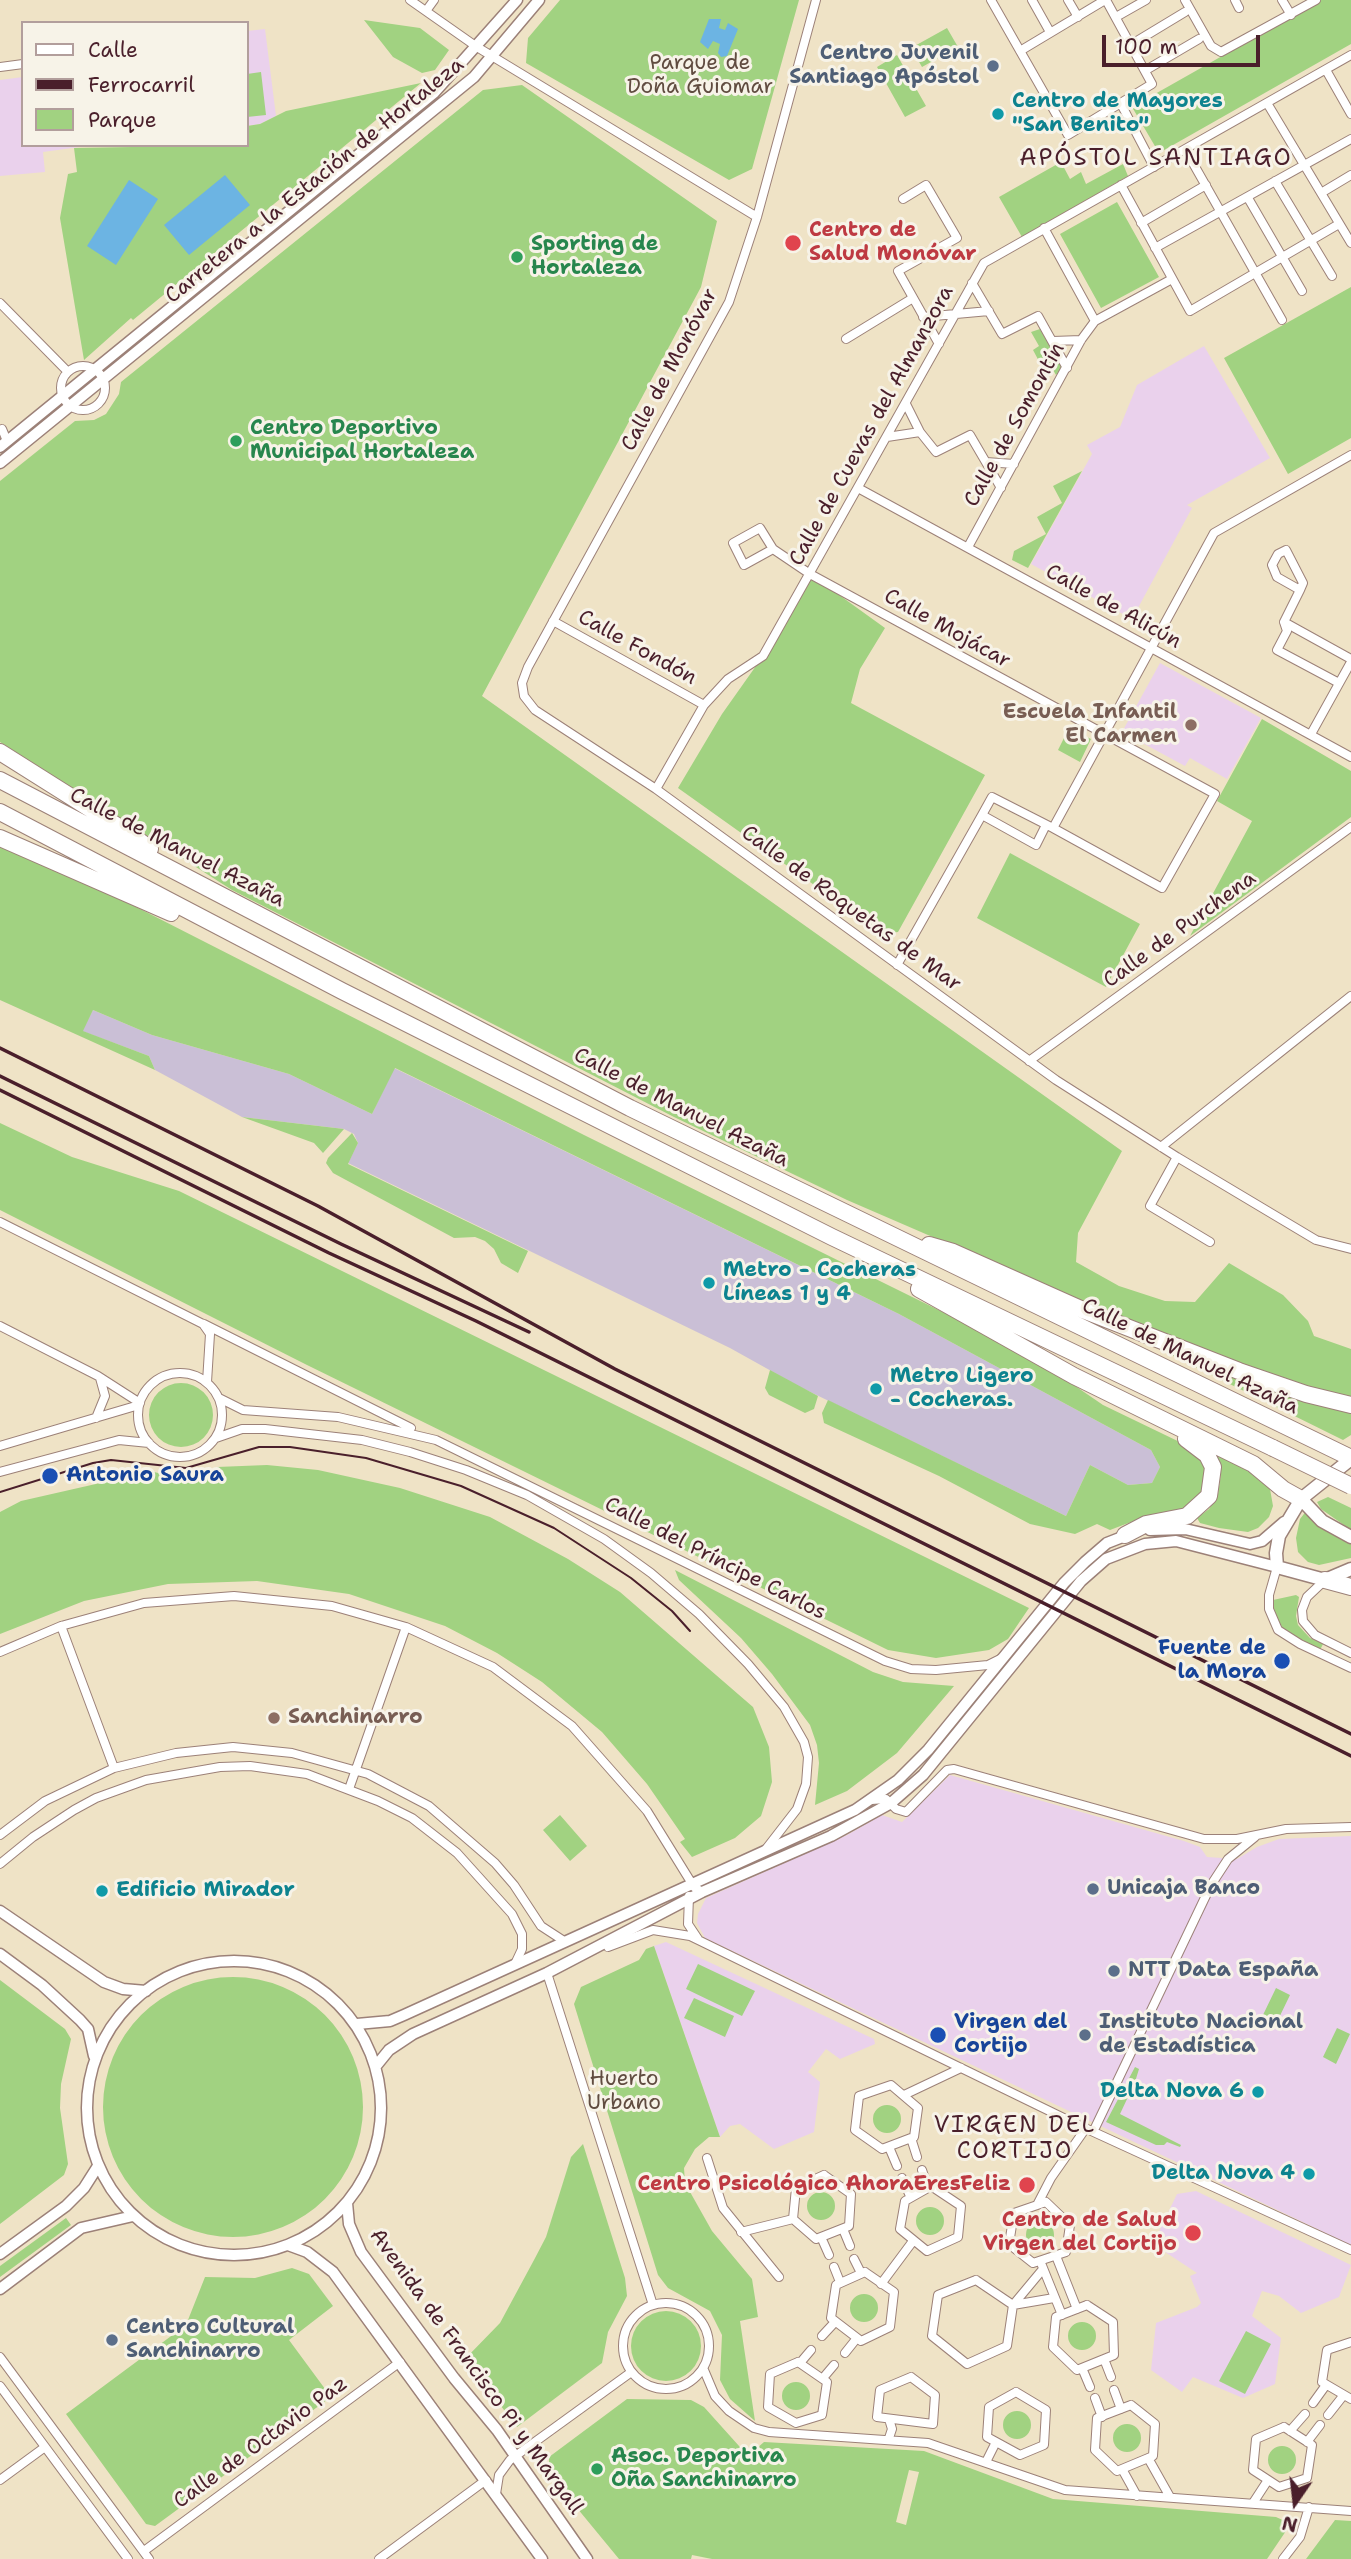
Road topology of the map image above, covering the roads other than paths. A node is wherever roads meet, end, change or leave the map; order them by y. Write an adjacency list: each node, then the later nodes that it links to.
1 (410, 0): 14 (street)
2 (434, 0): 14 (street)
3 (517, 0): 22 (street, Carretera a la Estación de Hortaleza)
4 (539, 0): 25 (street, Carretera a la Estación de Hortaleza)
5 (816, 0): 45 (street, Calle de Monóvar)
6 (991, 0): 23 (street)
7 (1032, 0): 19 (street)
8 (1068, 0): 17 (street)
9 (1106, 0): 17 (street); 18 (street)
10 (1146, 0): 18 (street)
11 (1185, 0): 16 (street)
12 (1282, 0): 16 (street)
13 (1316, 0): 16 (street)
14 (426, 11): 22 (street)
15 (1185, 12): 21 (street)
16 (1290, 15)
17 (1078, 17): 19 (street)
18 (1116, 17): 21 (street)
19 (1050, 32): 23 (street)
20 (1199, 39): 28 (street)
21 (1132, 44): 28 (street)
22 (477, 47): 25 (street); 70 (street, Carretera a la Estación de Hortaleza)
23 (1020, 51): 31 (street)
24 (1351, 55): 29 (street, Calle de Cuevas del Almanzora)
25 (492, 57): 45 (street); 72 (street, Carretera a la Estación de Hortaleza)
26 (21, 64): 27 (street)
27 (0, 67)
28 (1146, 70): 31 (street)
29 (1326, 70): 30 (street, Calle de Cuevas del Almanzora); 32 (street)
30 (1267, 103): 34 (street, Calle de Cuevas del Almanzora); 35 (street)
31 (1121, 104): 36 (street)
32 (1351, 114)
33 (1351, 139): 35 (street)
34 (1185, 149): 36 (street, Calle de Cuevas del Almanzora); 40 (street)
35 (1305, 166): 38 (street); 41 (street)
36 (1154, 167): 39 (street, Calle de Cuevas del Almanzora)
37 (1351, 175): 41 (street)
38 (1275, 181): 42 (street); 49 (street)
39 (1121, 185): 46 (street); 48 (street, Calle de Cuevas del Almanzora)
40 (1206, 186): 44 (street); 46 (street)
41 (1321, 193): 47 (street)
42 (1248, 198): 44 (street); 52 (street)
43 (903, 199): 58 (street)
44 (1221, 213): 51 (street); 53 (street)
45 (757, 217): 90 (street, Calle de Monóvar)
46 (1141, 223): 51 (street)
47 (1339, 224): 49 (street); 50 (street)
48 (1044, 228): 56 (street, Calle de Cuevas del Almanzora); 64 (street)
49 (1310, 240): 52 (street); 54 (street)
50 (1351, 243)
51 (1155, 248): 55 (street)
52 (1281, 255): 53 (street); 57 (street)
53 (1254, 272): 55 (street); 63 (street)
54 (1332, 276)
55 (1172, 279): 64 (street, Calle de Somontín)
56 (972, 283): 60 (street); 61 (street, Calle de Cuevas del Almanzora)
57 (1302, 291)
58 (913, 298): 62 (street); 65 (street)
59 (0, 303): 71 (street)
60 (989, 311): 61 (street); 67 (street)
61 (956, 312): 62 (street); 68 (street, Calle de Cuevas del Almanzora)
62 (923, 317): 68 (street)
63 (1282, 320)
64 (1095, 321): 66 (street, Calle de Somontín)
65 (845, 339)
66 (1081, 340): 67 (street); 69 (street, Calle de Somontín)
67 (1053, 341): 69 (street)
68 (939, 344): 74 (street, Calle de Cuevas del Almanzora)
69 (1067, 368): 83 (street, Calle de Somontín)
70 (94, 369): 71 (street); 72 (street); 73 (street, Carretera a la Estación de Hortaleza)
71 (68, 372): 73 (street)
72 (103, 380): 75 (street, Carretera a la Estación de Hortaleza)
73 (62, 396): 75 (street); 79 (street, Carretera a la Estación de Hortaleza)
74 (906, 404): 77 (street); 78 (street, Calle de Cuevas del Almanzora)
75 (70, 406): 82 (street, Carretera a la Estación de Hortaleza)
76 (2, 429): 79 (street)
77 (920, 432): 78 (street); 81 (street)
78 (887, 437): 84 (street, Calle de Cuevas del Almanzora)
79 (3, 444)
80 (1351, 455): 92 (street)
81 (986, 462): 83 (street); 85 (street)
82 (0, 463)
83 (1014, 464): 85 (street, Calle de Somontín)
84 (858, 488): 86 (street, Calle de Alicún); 88 (street, Calle de Cuevas del Almanzora)
85 (1001, 488): 86 (street, Calle de Somontín)
86 (968, 547): 92 (street, Calle de Alicún)
87 (773, 549): 87 (street, Calle Mojácar); 88 (street, Calle Mojácar)
88 (810, 574): 96 (street, Calle de Cuevas del Almanzora); 98 (street, Calle Mojácar)
89 (1300, 590): 89 (street); 91 (street)
90 (554, 621): 95 (street, Calle de Monóvar); 96 (street, Calle Fondón)
91 (1284, 622): 93 (street); 94 (street)
92 (1153, 649): 97 (street, Calle de Alicún); 98 (street)
93 (1351, 660): 94 (street)
94 (1339, 683): 97 (street)
95 (524, 696): 102 (street, Calle de Roquetas de Mar)
96 (704, 705): 102 (street, Calle de Cuevas del Almanzora)
97 (1311, 734): 100 (street, Calle de Alicún)
98 (1106, 736): 105 (street); 105 (street, Calle Mojácar)
99 (0, 752): 108 (highway)
100 (1351, 757)
101 (0, 780): 108 (highway, Calle de Manuel Azaña)
102 (656, 789): 109 (street, Calle de Roquetas de Mar)
103 (0, 812): 110 (highway)
104 (982, 816): 105 (street); 105 (street); 109 (street)
105 (1050, 827)
106 (1351, 827): 112 (street, Calle de Purchena)
107 (0, 838): 110 (highway)
108 (176, 870): 116 (highway, Calle de Manuel Azaña)
109 (897, 965): 112 (street, Calle de Roquetas de Mar)
110 (342, 991): 117 (highway)
111 (1351, 996): 113 (street)
112 (1029, 1061): 113 (street, Calle de Roquetas de Mar)
113 (1161, 1147): 114 (street, Calle de Roquetas de Mar)
114 (1177, 1157): 118 (street); 119 (street, Calle de Roquetas de Mar)
115 (0, 1222): 120 (street, Calle del Príncipe Carlos)
116 (877, 1228): 127 (highway); 133 (highway, Calle de Manuel Azaña)
117 (832, 1237): 123 (highway); 135 (highway, bridge)
118 (1210, 1241)
119 (1351, 1249)
120 (203, 1324): 124 (street); 129 (street, Calle del Príncipe Carlos)
121 (0, 1326): 122 (street)
122 (98, 1376): 126 (street); 128 (street)
123 (1074, 1376): 136 (highway); 138 (highway)
124 (206, 1382): 125 (street); 126 (street)
125 (219, 1398): 129 (street, Calle del Príncipe Carlos); 130 (street)
126 (140, 1404): 128 (street); 131 (street)
127 (1351, 1405)
128 (96, 1418): 132 (street)
129 (420, 1434): 148 (street, Calle del Príncipe Carlos)
130 (216, 1438): 131 (street); 158 (street, Calle del Príncipe Carlos)
131 (149, 1443): 134 (street)
132 (0, 1446)
133 (1351, 1458): 136 (main road)
134 (0, 1472)
135 (1351, 1486)
136 (1301, 1499): 137 (main road); 139 (main road)
137 (1286, 1520): 138 (street); 140 (main road)
138 (1125, 1535): 148 (street)
139 (1351, 1537)
140 (1277, 1567): 142 (main road); 149 (street); 154 (street)
141 (1351, 1569): 142 (main road)
142 (1325, 1580): 143 (highway); 147 (street)
143 (1351, 1587)
144 (61, 1626): 145 (street); 146 (street); 150 (street)
145 (405, 1627): 151 (street); 160 (street)
146 (0, 1652)
147 (1351, 1653)
148 (1005, 1657): 153 (street)
149 (1351, 1668)
150 (114, 1768): 151 (street); 156 (street)
151 (355, 1769): 152 (street); 164 (street)
152 (349, 1789): 159 (street); 168 (street)
153 (871, 1800): 154 (street); 158 (street)
154 (891, 1802): 157 (street); 161 (street)
155 (1351, 1827): 157 (street)
156 (0, 1835)
157 (1257, 1835): 176 (street)
158 (765, 1851): 160 (street)
159 (0, 1864)
160 (691, 1883): 161 (street); 162 (street); 164 (street)
161 (702, 1892): 162 (street)
162 (688, 1899): 165 (street); 167 (street)
163 (0, 1911): 170 (street)
164 (564, 1941): 168 (street)
165 (699, 1941): 167 (street); 174 (street)
166 (0, 1954): 172 (street)
167 (575, 1958): 169 (street)
168 (515, 1964): 171 (street)
169 (547, 1973): 173 (street); 212 (street)
170 (146, 1990): 171 (street); 172 (street)
171 (358, 2024): 173 (street)
172 (94, 2058): 182 (street)
173 (376, 2066): 189 (street)
174 (961, 2068): 175 (street); 176 (street)
175 (904, 2095): 177 (street); 178 (street)
176 (1090, 2129): 184 (street); 190 (street)
177 (911, 2138): 178 (street); 179 (street)
178 (889, 2147): 183 (street)
179 (917, 2157)
180 (707, 2158): 194 (street)
181 (1181, 2158): 184 (street)
182 (98, 2166): 191 (street); 200 (street)
183 (897, 2166)
184 (1177, 2168): 199 (street)
185 (922, 2170): 187 (street)
186 (902, 2178): 188 (street)
187 (928, 2188): 188 (street); 196 (street)
188 (910, 2196): 196 (street)
189 (347, 2203): 197 (street); 257 (street, Avenida de Francisco Pi y Margall)
190 (1037, 2205): 202 (street); 204 (street)
191 (132, 2216): 197 (street); 210 (street)
192 (793, 2219): 193 (street); 194 (street); 195 (street)
193 (843, 2229): 195 (street); 198 (street)
194 (741, 2232): 207 (street)
195 (821, 2237): 201 (street)
196 (913, 2241): 209 (street)
197 (288, 2245): 224 (street)
198 (850, 2246)
199 (1351, 2250)
200 (0, 2254)
201 (829, 2255)
202 (1056, 2256): 204 (street); 214 (street)
203 (854, 2259): 206 (street)
204 (1042, 2266): 211 (street); 213 (street)
205 (834, 2267): 208 (street)
206 (860, 2273): 208 (street); 209 (street)
207 (779, 2277)
208 (840, 2282): 216 (street)
209 (881, 2284): 218 (street)
210 (0, 2290)
211 (1054, 2298): 213 (street); 215 (street)
212 (653, 2305): 228 (street); 229 (street)
213 (1013, 2305): 213 (street)
214 (1077, 2309): 215 (street); 223 (street)
215 (1062, 2315): 227 (street)
216 (835, 2322): 217 (street); 218 (street)
217 (822, 2336)
218 (857, 2338): 221 (street)
219 (1351, 2342): 232 (street)
220 (811, 2350): 225 (street)
221 (845, 2353)
222 (0, 2357): 271 (street)
223 (1104, 2359): 227 (street); 231 (street)
224 (400, 2362): 263 (street); 271 (street, Calle de Octavio Paz)
225 (800, 2363): 230 (street); 241 (street)
226 (834, 2365): 230 (street)
227 (1082, 2368): 234 (street)
228 (704, 2370): 229 (street); 249 (street)
229 (630, 2373): 257 (street)
230 (823, 2378): 245 (street)
231 (1111, 2378)
232 (1326, 2385): 237 (street); 238 (street)
233 (0, 2386): 255 (street)
234 (1090, 2387)
235 (1114, 2390): 239 (street)
236 (1094, 2398): 243 (street)
237 (1347, 2398): 242 (street)
238 (1313, 2403)
239 (1121, 2409): 243 (street); 258 (street)
240 (1305, 2414): 248 (street)
241 (781, 2415): 245 (street); 249 (street)
242 (1328, 2415)
243 (1102, 2417): 260 (street)
244 (889, 2419): 246 (street); 246 (street); 251 (street)
245 (805, 2420): 250 (street)
246 (928, 2424): 254 (street)
247 (1320, 2426): 253 (street)
248 (1290, 2431): 253 (street); 264 (street)
249 (775, 2433): 250 (street)
250 (811, 2436): 251 (street)
251 (889, 2438): 254 (street)
252 (996, 2442): 256 (street); 256 (street); 259 (street)
253 (1307, 2442): 264 (street)
254 (928, 2443): 259 (street)
255 (45, 2447): 262 (street); 272 (street)
256 (1017, 2454): 261 (street)
257 (516, 2456): 265 (street); 275 (street, Avenida de Francisco Pi y Margall)
258 (1148, 2458): 260 (street); 267 (street)
259 (986, 2462): 261 (street)
260 (1122, 2469): 266 (street)
261 (1016, 2473): 266 (street)
262 (0, 2480)
263 (486, 2480): 265 (street); 273 (street)
264 (1268, 2480): 268 (street)
265 (496, 2494): 274 (street)
266 (1138, 2496): 267 (street)
267 (1170, 2497): 268 (street)
268 (1253, 2503): 269 (street)
269 (1309, 2507): 270 (street); 276 (street)
270 (1351, 2511)
271 (146, 2555)
272 (128, 2559)
273 (379, 2559)
274 (542, 2559)
275 (587, 2559)
276 (1283, 2559)

